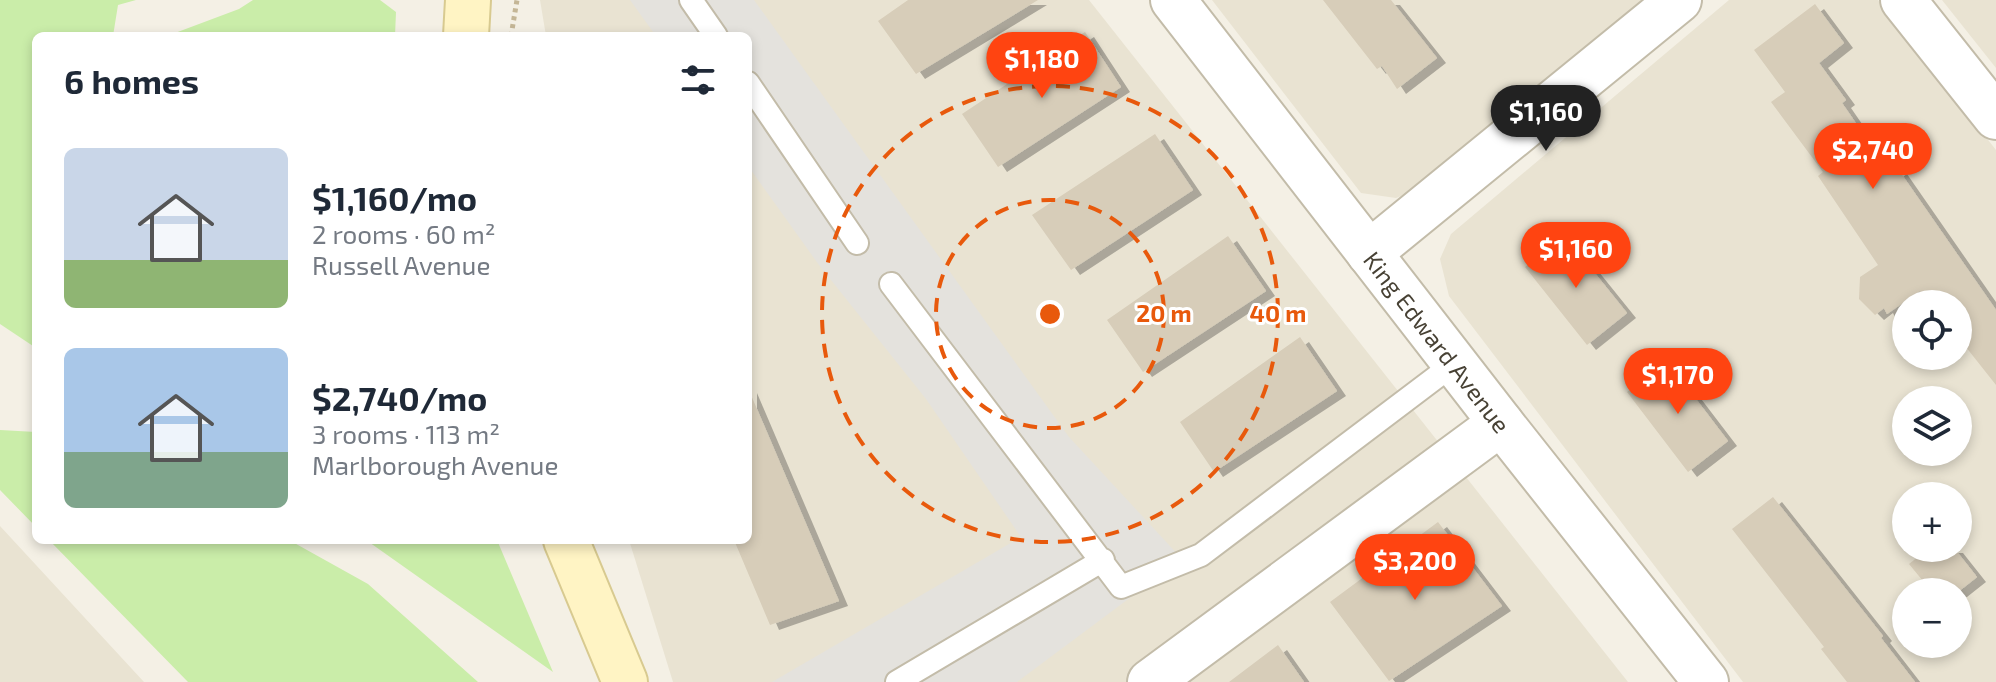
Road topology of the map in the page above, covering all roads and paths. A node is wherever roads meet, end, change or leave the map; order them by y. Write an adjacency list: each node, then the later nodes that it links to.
1 (468, 0): 7 (street)
2 (517, 0): 8 (path)
3 (691, 0): 9 (lane)
4 (1173, 0): 13 (street, King Edward Avenue)
5 (1679, 0): 13 (street)
6 (1903, 0): 11 (street)
7 (466, 32)
8 (512, 32)
9 (713, 32)
10 (752, 89): 12 (lane)
11 (1996, 117)
12 (857, 243)
13 (1369, 253): 15 (street, King Edward Avenue)
14 (891, 284): 18 (lane)
15 (1455, 363): 16 (street, King Edward Avenue); 18 (lane)
16 (1501, 423): 21 (street); 22 (street, King Edward Avenue)
17 (568, 544): 19 (street)
18 (1103, 560): 20 (lane)
19 (625, 682)
20 (897, 682)
21 (1150, 682)
22 (1706, 682)

